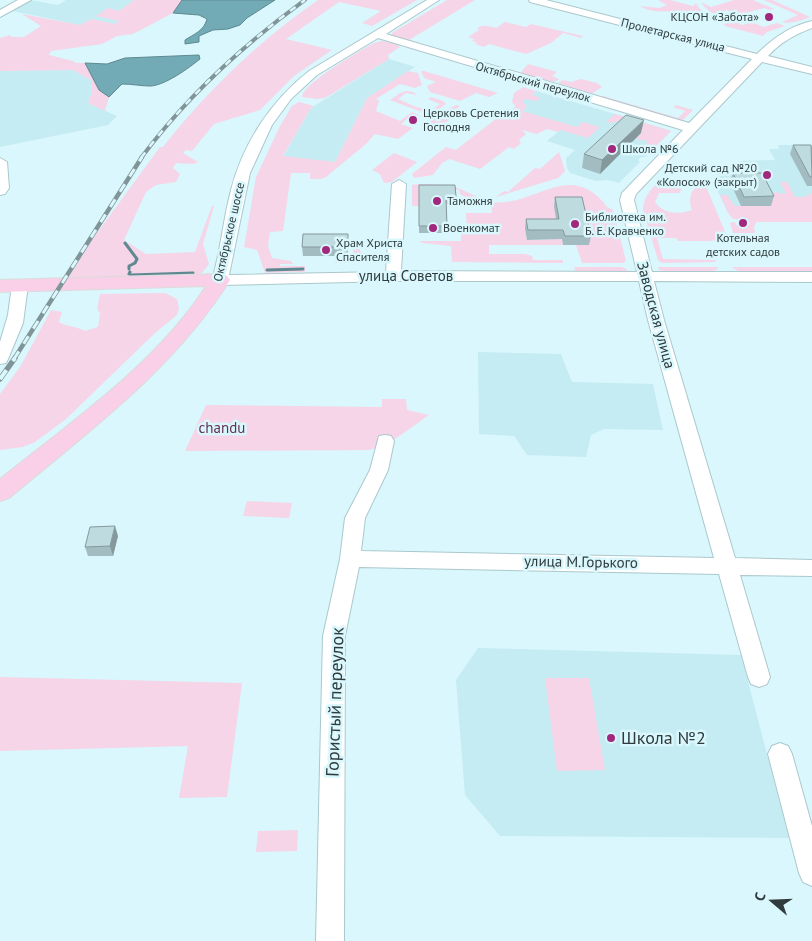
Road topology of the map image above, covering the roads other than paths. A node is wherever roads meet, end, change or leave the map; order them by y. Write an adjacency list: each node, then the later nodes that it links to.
1 (26, 0): 4 (street)
2 (434, 0): 7 (street, Октябрьское шоссе)
3 (534, 0): 8 (street, Пролетарская улица)
4 (14, 4): 5 (street)
5 (0, 14)
6 (812, 24): 8 (street, Заводская улица)
7 (376, 34): 10 (street, Октябрьский переулок); 17 (street, Октябрьское шоссе)
8 (760, 58): 9 (street, Пролетарская улица); 10 (street, Заводская улица)
9 (812, 71)
10 (691, 128): 15 (street, Заводская улица)
11 (0, 162): 13 (street)
12 (399, 184): 14 (street)
13 (0, 191)
14 (393, 276): 15 (street, улица Советов); 17 (street, улица Советов)
15 (646, 277): 16 (street, улица Советов); 24 (street, Заводская улица)
16 (812, 277)
17 (220, 280): 18 (main road, улица Советов); 22 (main road, Октябрьское шоссе)
18 (20, 285): 19 (main road, улица Советов); 20 (street)
19 (0, 286)
20 (0, 359)
21 (385, 441): 23 (street, Гористый переулок)
22 (0, 492)
23 (350, 559): 24 (street, улица М.Горького); 29 (street, Гористый переулок)
24 (727, 565): 25 (street, улица М.Горького); 26 (street, Заводская улица)
25 (812, 568)
26 (759, 677)
27 (780, 754): 28 (street)
28 (812, 873)
29 (330, 941)

